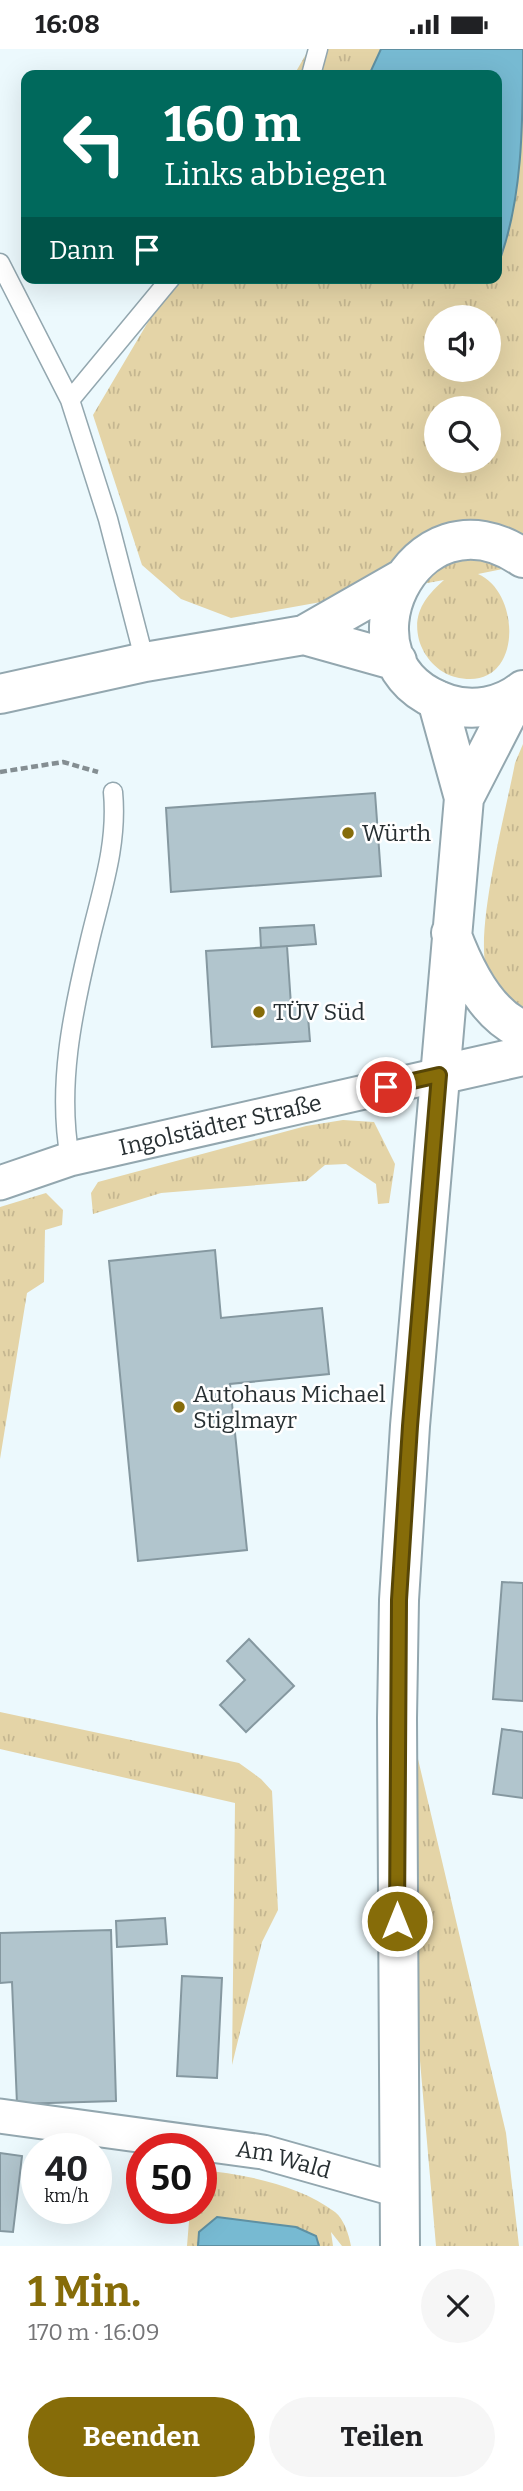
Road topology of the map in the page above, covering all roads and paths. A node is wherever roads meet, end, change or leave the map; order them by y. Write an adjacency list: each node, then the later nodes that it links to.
1 (318, 49): 2 (lane)
2 (312, 70)
3 (0, 263): 5 (lane)
4 (166, 284): 5 (lane)
5 (70, 400): 10 (lane)
6 (523, 558): 7 (main road)
7 (402, 579): 8 (main road); 9 (main road)
8 (304, 635): 9 (main road); 10 (main road)
9 (397, 661): 13 (main road)
10 (145, 662): 12 (main road)
11 (520, 693): 13 (main road); 16 (main road)
12 (0, 694)
13 (437, 701): 16 (main road)
14 (0, 772): 15 (path)
15 (113, 792): 21 (lane)
16 (464, 798): 17 (main road)
17 (451, 931): 18 (main road); 20 (main road)
18 (523, 1030)
19 (523, 1056): 20 (main road, Ingolstädter Straße)
20 (439, 1075): 21 (street, Ingolstädter Straße); 24 (main road)
21 (70, 1159): 22 (street, Ingolstädter Straße)
22 (0, 1183)
23 (0, 2116): 24 (street, Am Wald)
24 (398, 2190): 25 (main road)
25 (400, 2246)

